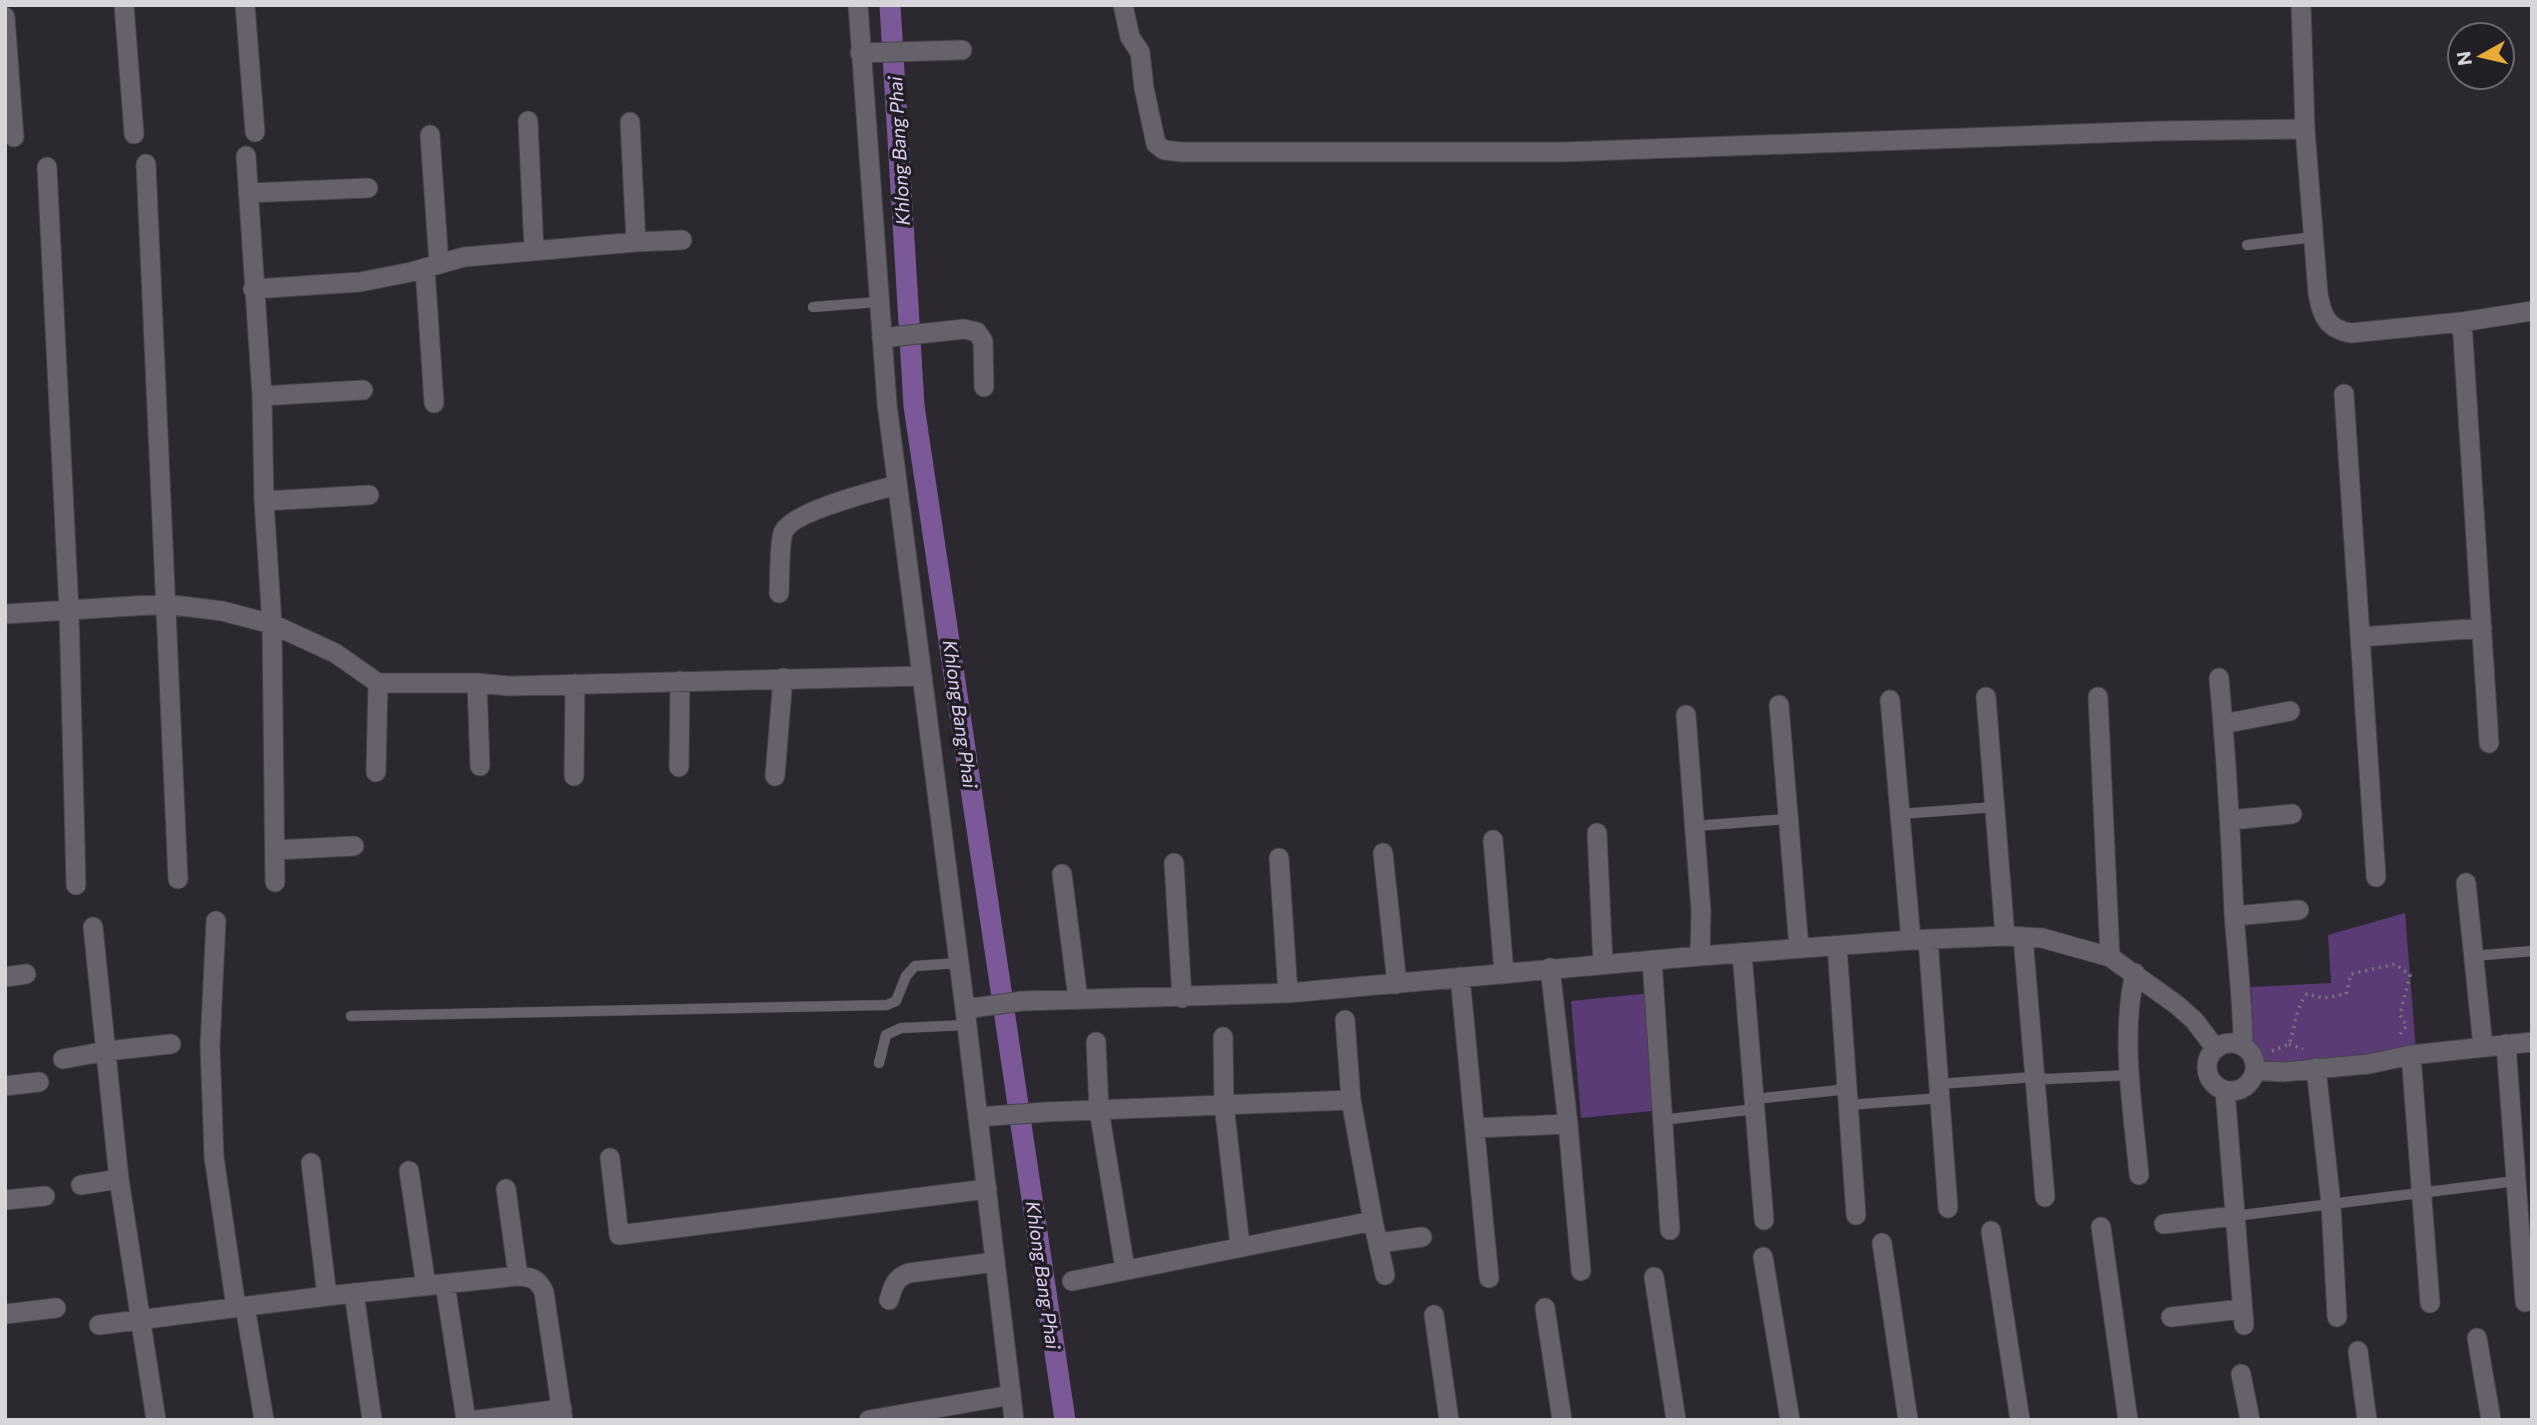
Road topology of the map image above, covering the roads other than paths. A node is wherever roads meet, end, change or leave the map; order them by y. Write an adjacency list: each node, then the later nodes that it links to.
1 (124, 5): 13 (street)
2 (245, 5): 12 (street)
3 (858, 5): 8 (street)
4 (1123, 5): 11 (street)
5 (2301, 5): 11 (street)
6 (5, 17): 15 (street)
7 (962, 50): 8 (street)
8 (869, 52): 28 (street)
9 (528, 121): 25 (street)
10 (630, 122): 23 (street)
11 (2305, 129): 21 (street)
12 (255, 132)
13 (134, 134)
14 (430, 135): 26 (street)
15 (14, 137)
16 (246, 156): 20 (street)
17 (146, 164): 42 (street)
18 (47, 167): 43 (street)
19 (368, 188): 20 (street)
20 (248, 193): 27 (street)
21 (2314, 237): 24 (lane); 31 (street)
22 (682, 240): 23 (street)
23 (636, 242): 25 (street)
24 (2247, 245)
25 (534, 250): 26 (street)
26 (432, 266): 27 (street); 37 (street)
27 (253, 289): 36 (street)
28 (878, 302): 29 (lane); 32 (street)
29 (813, 307)
30 (2532, 311): 31 (street)
31 (2462, 322): 46 (street)
32 (889, 337): 33 (street); 38 (street)
33 (984, 387)
34 (363, 390): 36 (street)
35 (2344, 394): 47 (street)
36 (262, 396): 40 (street)
37 (434, 403)
38 (897, 485): 41 (street); 48 (street)
39 (369, 495): 40 (street)
40 (264, 501): 45 (street)
41 (779, 593)
42 (165, 604): 43 (street); 45 (street); 83 (street)
43 (69, 610): 44 (street); 86 (street)
44 (5, 614)
45 (272, 624): 52 (street); 77 (street)
46 (2482, 628): 47 (street); 62 (street)
47 (2360, 637): 82 (street)
48 (922, 676): 49 (street); 101 (street)
49 (783, 678): 51 (street); 67 (street)
50 (2219, 678): 61 (street)
51 (680, 681): 54 (street); 64 (street)
52 (378, 683): 53 (street); 65 (street)
53 (477, 683): 54 (street); 63 (street)
54 (575, 684): 66 (street)
55 (1986, 697): 68 (street)
56 (2098, 697): 99 (street)
57 (1890, 700): 69 (street)
58 (1779, 705): 71 (street)
59 (2290, 711): 61 (street)
60 (1686, 715): 73 (street)
61 (2223, 724): 72 (street)
62 (2489, 743)
63 (480, 766)
64 (679, 767)
65 (376, 772)
66 (574, 776)
67 (775, 776)
68 (1995, 807): 69 (lane); 91 (street)
69 (1900, 814): 92 (street)
70 (2292, 814): 72 (street)
71 (1788, 819): 73 (lane); 94 (street)
72 (2231, 820): 88 (street)
73 (1695, 826): 97 (street)
74 (1597, 833): 102 (street)
75 (1493, 840): 104 (street)
76 (354, 846): 77 (street)
77 (275, 850): 84 (street)
78 (1384, 853): 109 (street)
79 (1279, 858): 110 (street)
80 (1174, 863): 111 (street)
81 (1062, 874): 112 (street)
82 (2376, 877)
83 (178, 879)
84 (275, 882)
85 (2466, 883): 98 (street)
86 (76, 885)
87 (2299, 910): 88 (street)
88 (2235, 916): 125 (street)
89 (216, 920): 186 (street)
90 (93, 927): 123 (street)
91 (2014, 937): 92 (street); 99 (street); 130 (street)
92 (1919, 940): 93 (street); 134 (street)
93 (1838, 946): 94 (street); 135 (street)
94 (1799, 948): 96 (street)
95 (2532, 951): 98 (lane)
96 (1742, 953): 97 (street); 138 (street)
97 (1700, 956): 100 (street)
98 (2473, 956): 121 (street)
99 (2110, 957): 105 (street)
100 (1652, 960): 102 (street); 141 (street)
101 (959, 963): 113 (street); 114 (lane)
102 (1603, 964): 103 (street)
103 (1550, 968): 104 (street); 142 (street)
104 (1504, 973): 107 (street)
105 (2136, 973): 122 (street); 129 (street)
106 (26, 974): 108 (street)
107 (1460, 976): 109 (street); 143 (street)
108 (5, 977)
109 (1397, 984): 110 (street)
110 (1288, 993): 111 (street)
111 (1182, 998): 112 (street)
112 (1078, 999): 113 (street)
113 (970, 1013): 127 (lane); 140 (street)
114 (351, 1016)
115 (1345, 1020): 136 (street)
116 (1223, 1037): 137 (street)
117 (1096, 1042): 139 (street)
118 (2532, 1042): 120 (street)
119 (171, 1044): 123 (street)
120 (2506, 1044): 121 (street); 149 (street)
121 (2483, 1046): 124 (street)
122 (2216, 1049): 125 (street); 133 (street)
123 (107, 1051): 126 (street); 148 (street)
124 (2411, 1055): 128 (street); 153 (street)
125 (2251, 1058): 128 (street); 133 (street)
126 (63, 1059)
127 (879, 1063)
128 (2316, 1068): 157 (street)
129 (2130, 1074): 130 (lane); 147 (street)
130 (2034, 1077): 134 (lane); 155 (street)
131 (39, 1082): 132 (street)
132 (5, 1086)
133 (2225, 1090): 160 (street)
134 (1940, 1091): 135 (lane); 158 (street)
135 (1848, 1097): 138 (lane); 159 (street)
136 (1351, 1100): 137 (street); 162 (street)
137 (1224, 1104): 139 (street); 170 (street)
138 (1756, 1104): 141 (lane); 161 (street)
139 (1098, 1110): 140 (street); 173 (street)
140 (978, 1117): 152 (street)
141 (1662, 1119): 165 (street)
142 (1568, 1124): 143 (street); 174 (street)
143 (1475, 1128): 178 (street)
144 (610, 1158): 152 (street)
145 (311, 1163): 182 (street)
146 (409, 1171): 180 (street)
147 (2138, 1175)
148 (119, 1179): 150 (street); 193 (street)
149 (2516, 1181): 153 (lane); 184 (street)
150 (81, 1185)
151 (506, 1189): 176 (street)
152 (986, 1189): 172 (street)
153 (2422, 1194): 157 (lane); 185 (street)
154 (45, 1196): 156 (street)
155 (2045, 1197)
156 (5, 1200)
157 (2331, 1204): 160 (lane); 191 (street)
158 (1948, 1208)
159 (1856, 1214)
160 (2234, 1216): 163 (street); 192 (street)
161 (1764, 1220)
162 (1373, 1221): 168 (street); 170 (street)
163 (2164, 1224)
164 (2101, 1227): 214 (street)
165 (1670, 1230)
166 (1991, 1231): 213 (street)
167 (1422, 1237): 168 (street)
168 (1379, 1242): 175 (street)
169 (1882, 1243): 200 (street)
170 (1240, 1246): 173 (street)
171 (1763, 1257): 212 (street)
172 (995, 1262): 183 (street); 198 (street)
173 (1125, 1269): 179 (street)
174 (1581, 1271)
175 (1385, 1275)
176 (518, 1276): 180 (street); 199 (street)
177 (1654, 1277): 211 (street)
178 (1489, 1278)
179 (1072, 1281)
180 (436, 1285): 181 (street); 205 (street)
181 (354, 1293): 182 (street); 204 (street)
182 (327, 1296): 186 (street)
183 (889, 1300)
184 (2525, 1302)
185 (2430, 1303)
186 (241, 1306): 193 (street); 203 (street)
187 (55, 1308): 189 (street)
188 (1545, 1308): 210 (street)
189 (5, 1314)
190 (1434, 1315): 209 (street)
191 (2337, 1317)
192 (2171, 1318)
193 (141, 1319): 194 (street); 202 (street)
194 (99, 1325)
195 (2477, 1338): 201 (street)
196 (2358, 1351): 216 (street)
197 (2241, 1374): 215 (street)
198 (1011, 1395): 207 (street); 208 (street)
199 (563, 1414): 206 (street)
200 (1903, 1419)
201 (2484, 1419)
202 (156, 1420)
203 (264, 1420)
204 (372, 1420)
205 (466, 1420)
206 (477, 1420)
207 (869, 1420)
208 (1014, 1420)
209 (1449, 1420)
210 (1562, 1420)
211 (1676, 1420)
212 (1790, 1420)
213 (2020, 1420)
214 (2128, 1420)
215 (2250, 1420)
216 (2367, 1420)

